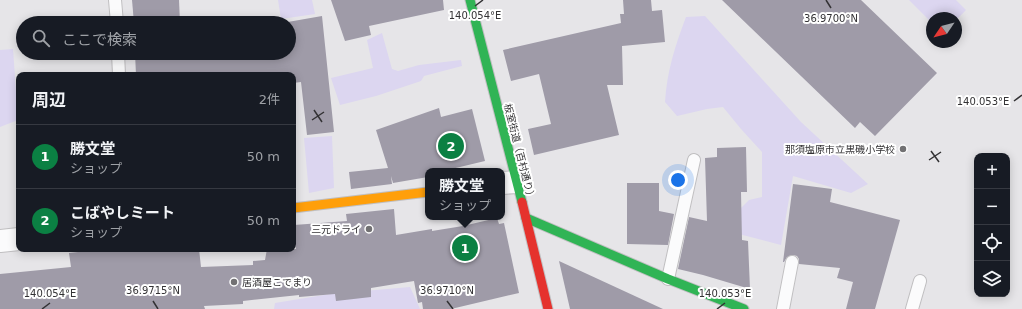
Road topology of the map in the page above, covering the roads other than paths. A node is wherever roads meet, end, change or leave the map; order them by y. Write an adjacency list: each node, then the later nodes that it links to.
1 (116, 0): 3 (lane)
2 (470, 0): 7 (street, 板室街道（百村通り）)
3 (117, 16)
4 (118, 60): 5 (lane)
5 (119, 72)
6 (694, 160): 14 (lane)
7 (510, 182): 10 (street, 板室街道（百村通り）)
8 (425, 192): 9 (street)
9 (296, 208)
10 (526, 218): 14 (street); 16 (street, 板室街道（百村通り）)
11 (16, 239): 12 (street)
12 (0, 241)
13 (792, 262): 18 (lane)
14 (668, 279): 17 (street)
15 (920, 281): 19 (lane)
16 (548, 309)
17 (744, 309)
18 (783, 309)
19 (912, 309)

